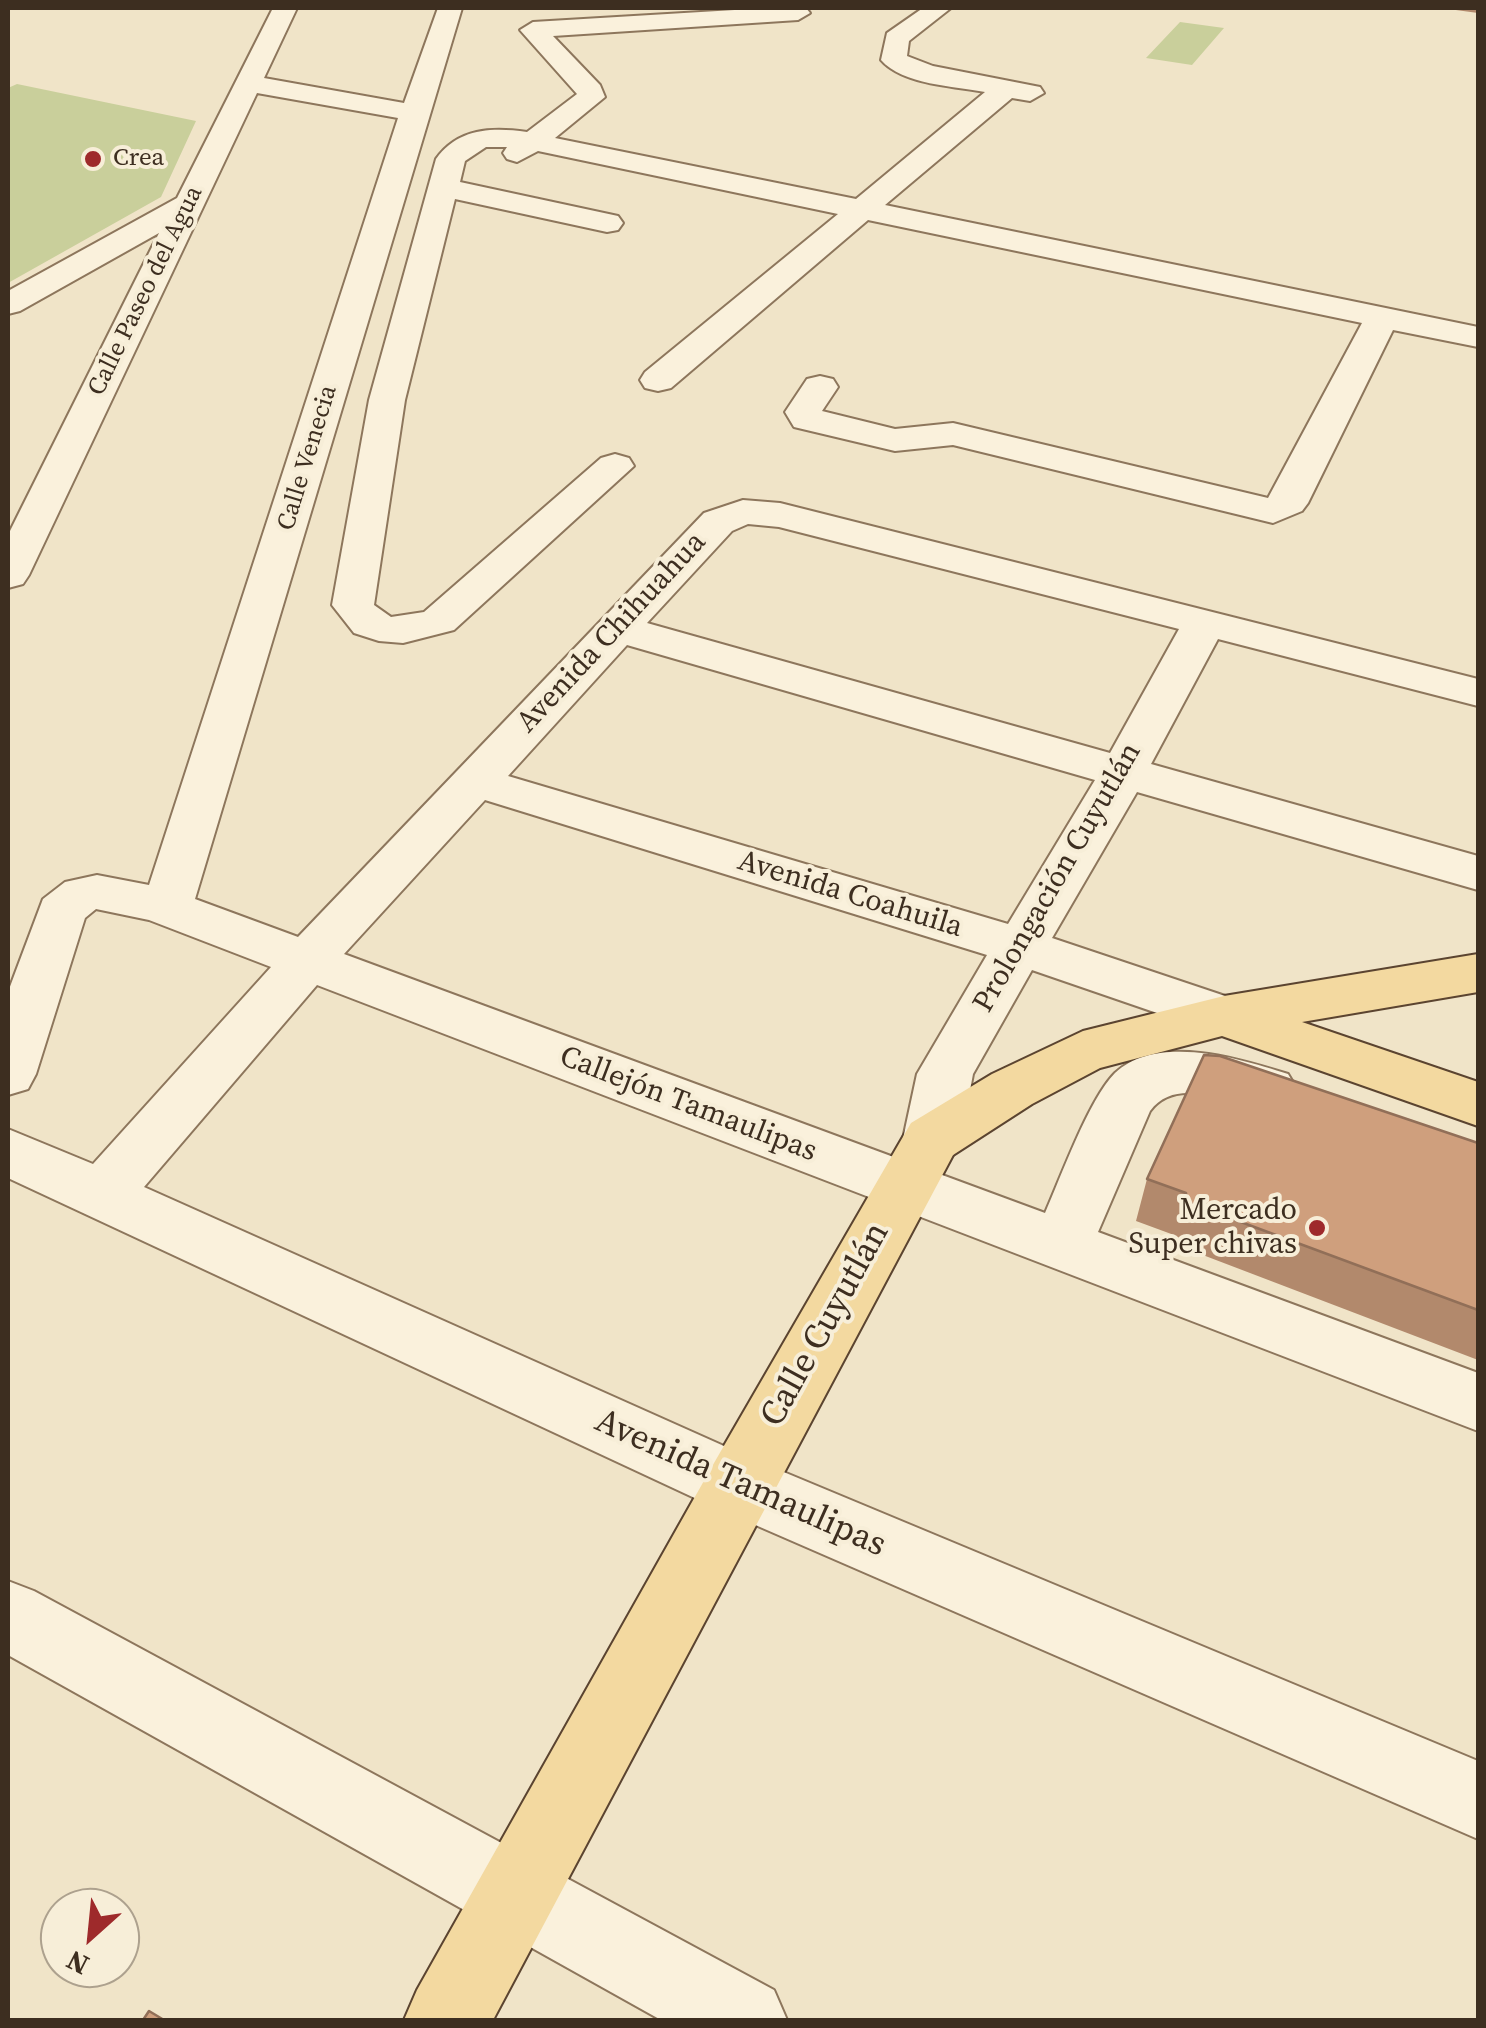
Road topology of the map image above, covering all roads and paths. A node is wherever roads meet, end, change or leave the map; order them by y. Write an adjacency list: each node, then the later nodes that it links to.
1 (286, 8): 9 (street, Calle Paseo del Agua)
2 (450, 8): 12 (street, Calle Venecia)
3 (939, 8): 8 (street)
4 (962, 8): 8 (street)
5 (783, 10): 6 (street); 7 (street)
6 (827, 17)
7 (535, 19): 13 (street)
8 (893, 47): 10 (street)
9 (248, 83): 12 (street); 15 (street, Calle Paseo del Agua)
10 (1006, 89): 11 (street); 16 (street)
11 (1042, 95)
12 (414, 113): 32 (street, Calle Venecia)
13 (526, 148): 14 (street); 16 (street)
14 (444, 188): 17 (street); 24 (street)
15 (189, 204): 18 (street); 25 (street, Calle Paseo del Agua)
16 (854, 217): 19 (street); 22 (street)
17 (607, 223)
18 (8, 304)
19 (1377, 326): 20 (street); 21 (street); 23 (street)
20 (1478, 337)
21 (1478, 357)
22 (658, 380)
23 (820, 387)
24 (615, 466)
25 (8, 575)
26 (1204, 624): 27 (street, Avenida Chihuahua); 28 (street, Avenida Chihuahua); 29 (street, Prolongación Cuyutlán)
27 (616, 628): 29 (street); 30 (street, Avenida Chihuahua)
28 (1478, 692)
29 (1122, 772): 31 (street); 33 (street, Prolongación Cuyutlán)
30 (473, 781): 33 (street, Avenida Coahuila); 34 (street, Avenida Chihuahua)
31 (1478, 873)
32 (167, 908): 34 (street, Callejón Tamaulipas); 37 (street, Callejón Tamaulipas)
33 (1020, 946): 36 (street, Avenida Coahuila); 41 (street, Prolongación Cuyutlán)
34 (307, 962): 41 (street, Callejón Tamaulipas); 42 (street, Avenida Chihuahua)
35 (1478, 973): 36 (main road, Calle Cuyutlán)
36 (1224, 1016): 38 (main road); 41 (main road, Calle Cuyutlán)
37 (8, 1074)
38 (1478, 1104)
39 (1319, 1107): 43 (street)
40 (8, 1152): 42 (street, Avenida Tamaulipas)
41 (918, 1163): 43 (street, Callejón Tamaulipas); 45 (main road, Calle Cuyutlán)
42 (103, 1194): 45 (street, Avenida Tamaulipas)
43 (1061, 1245): 44 (street, Callejón Tamaulipas)
44 (1478, 1402)
45 (738, 1486): 47 (street, Avenida Tamaulipas); 48 (main road, Calle Cuyutlán)
46 (8, 1616): 48 (street)
47 (1478, 1800)
48 (515, 1894): 49 (main road, Calle Cuyutlán); 50 (street)
49 (447, 2020)
50 (744, 2020)

